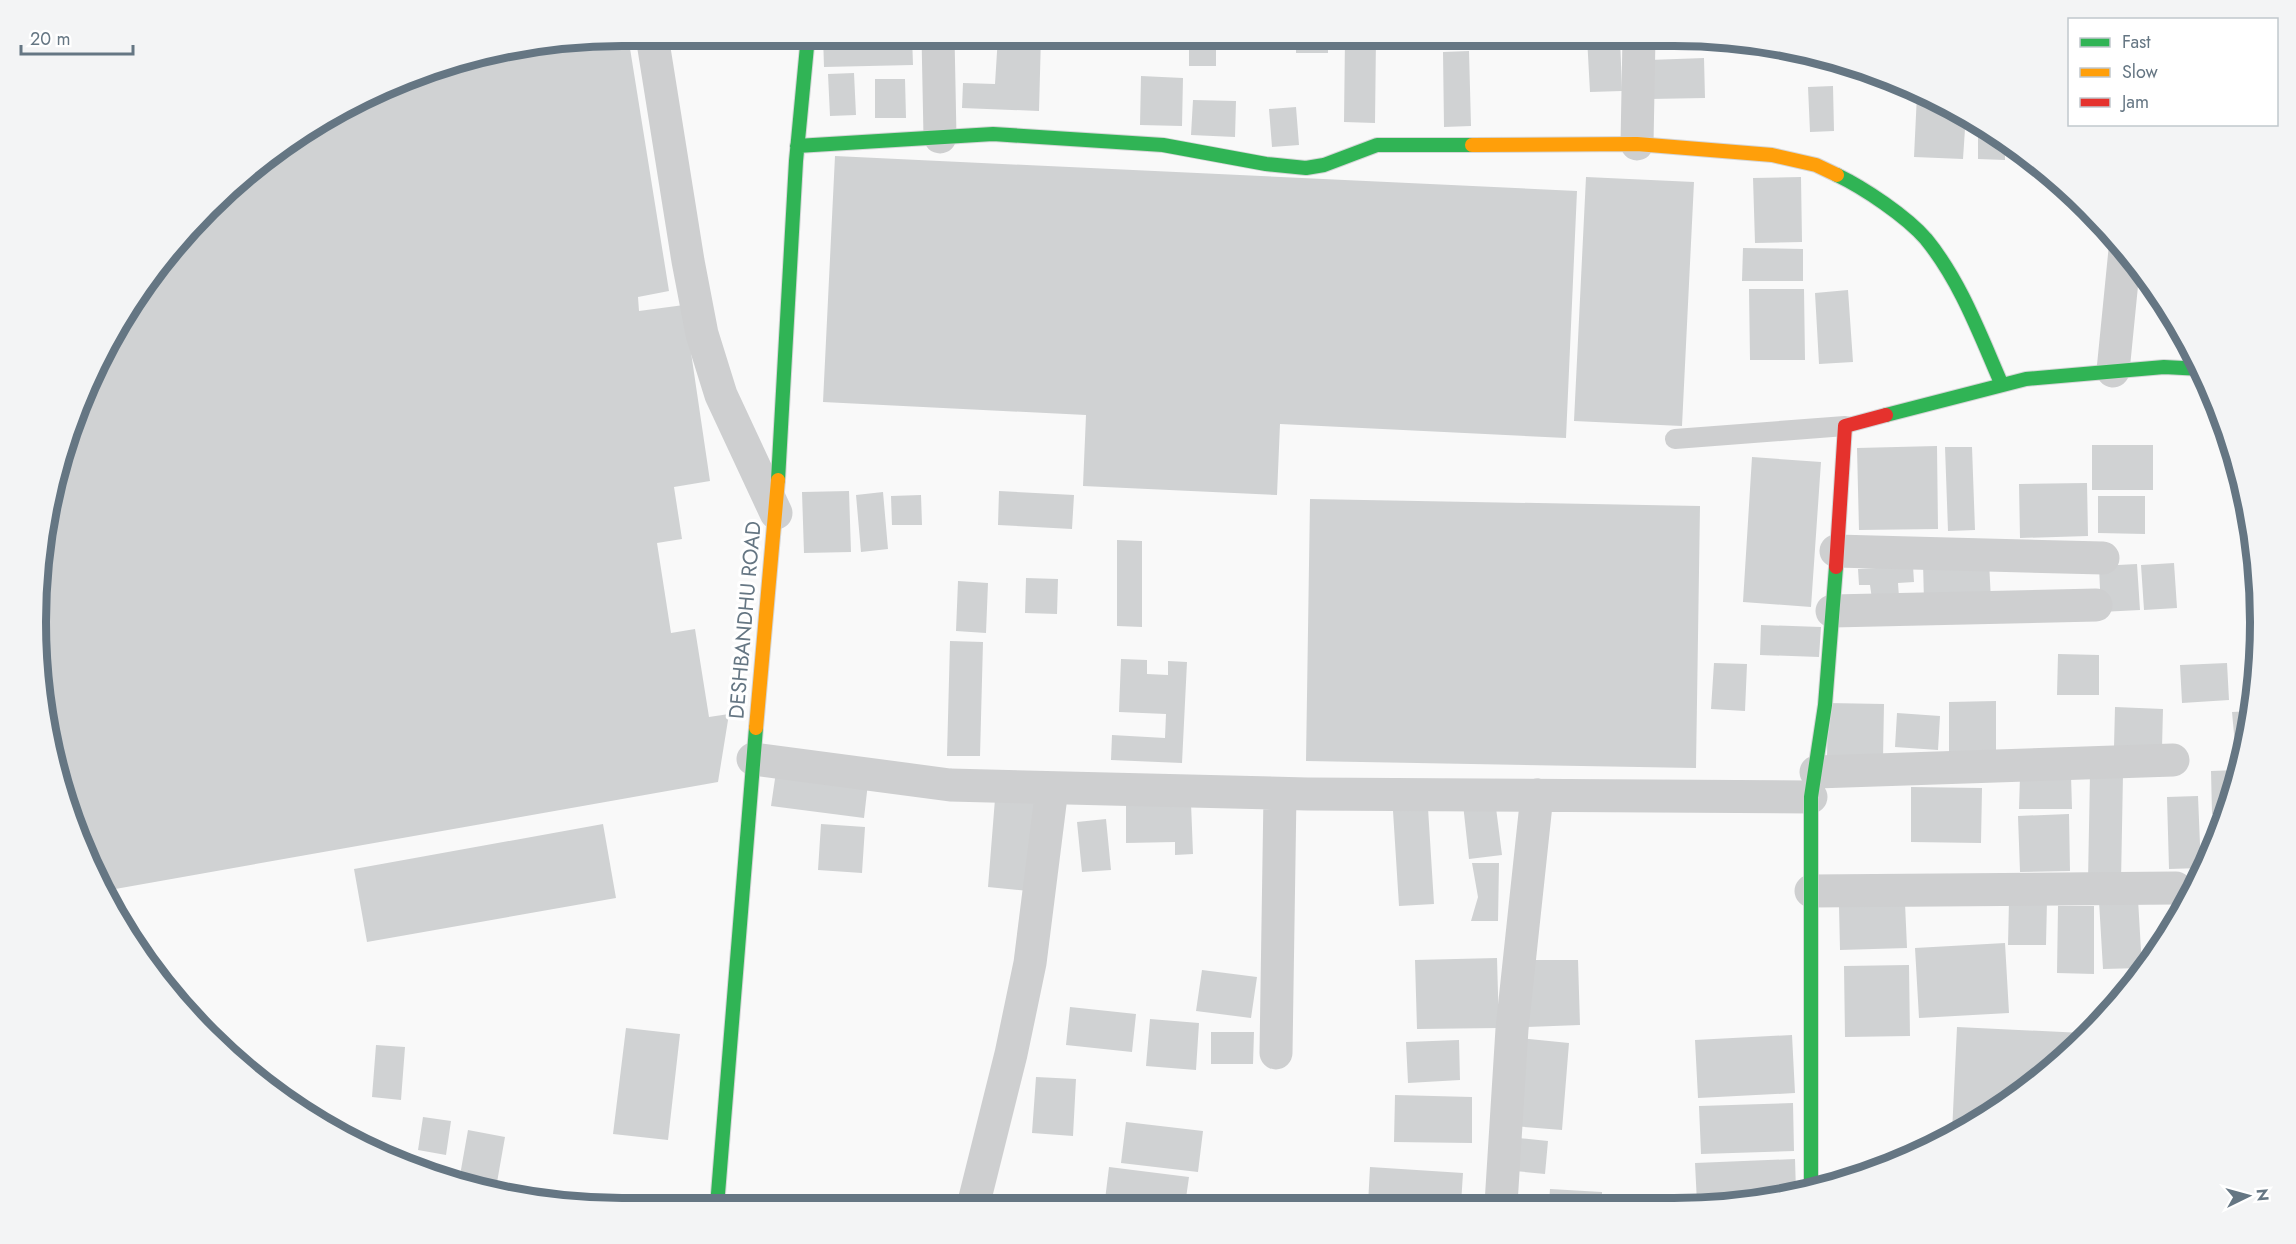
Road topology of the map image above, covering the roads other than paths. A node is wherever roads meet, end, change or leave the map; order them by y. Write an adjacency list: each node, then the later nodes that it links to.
1 (654, 46): 14 (street)
2 (807, 46): 7 (street, DESHBANDHU ROAD)
3 (938, 46): 5 (street)
4 (1639, 46): 6 (street)
5 (940, 137): 6 (street); 7 (street)
6 (1637, 144): 11 (street)
7 (797, 146): 14 (street, DESHBANDHU ROAD)
8 (2124, 263): 10 (street)
9 (2191, 368): 10 (street)
10 (2113, 371): 11 (street)
11 (2002, 385): 12 (street)
12 (1845, 426): 13 (lane); 15 (street)
13 (1675, 438)
14 (776, 513): 19 (street, DESHBANDHU ROAD)
15 (1836, 551): 16 (street); 18 (street)
16 (2103, 558)
17 (2096, 605): 18 (street)
18 (1832, 611): 21 (street)
19 (753, 759): 22 (street); 29 (street, DESHBANDHU ROAD)
20 (2173, 760): 21 (street)
21 (1814, 784): 24 (street); 26 (street)
22 (1052, 788): 23 (street); 30 (street)
23 (1280, 794): 24 (street); 27 (street)
24 (1537, 795): 31 (street)
25 (2176, 888): 26 (street)
26 (1811, 891): 28 (street)
27 (1276, 1053)
28 (1811, 1181)
29 (718, 1198)
30 (975, 1198)
31 (1502, 1198)

